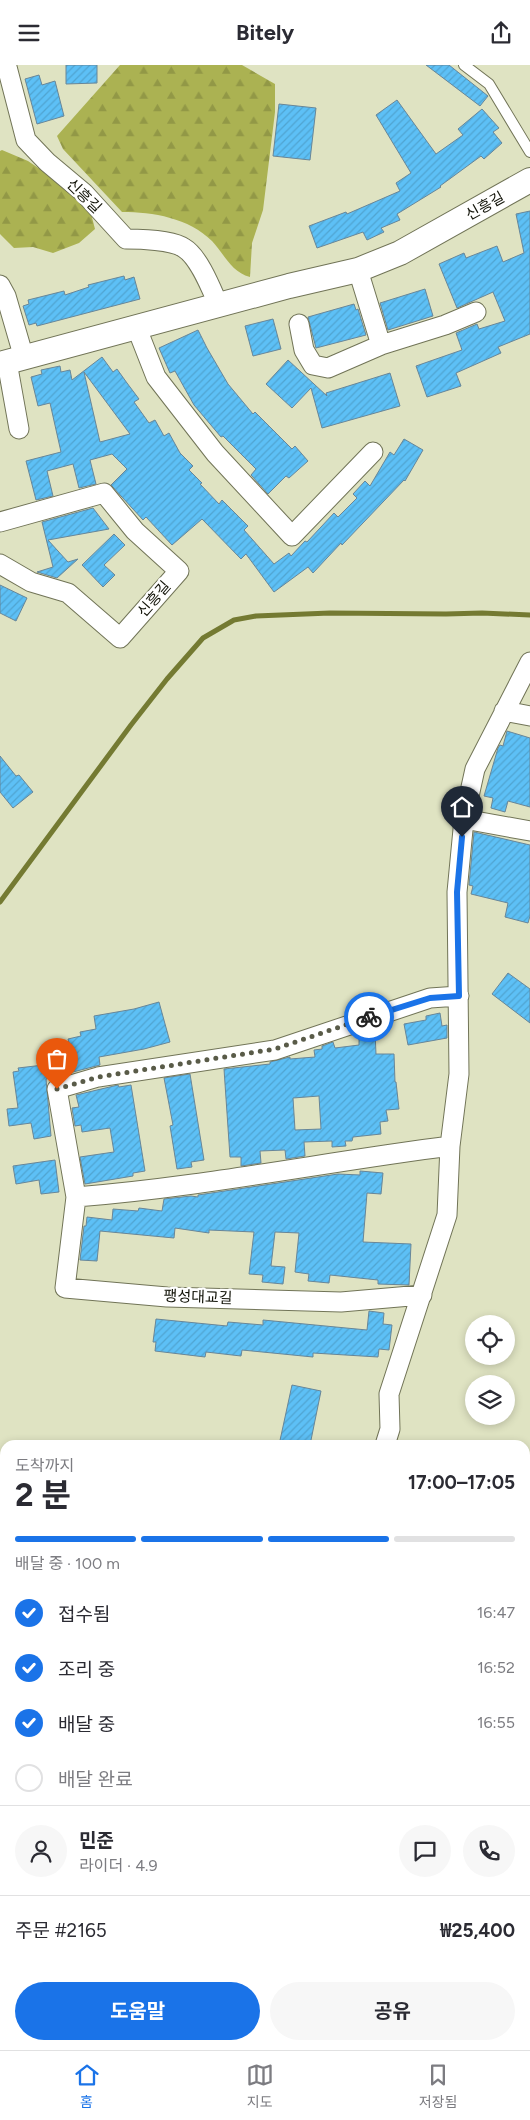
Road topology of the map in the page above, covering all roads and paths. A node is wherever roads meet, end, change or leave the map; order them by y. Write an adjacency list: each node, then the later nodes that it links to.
1 (464, 65): 3 (lane)
2 (5, 67): 7 (street, 신흥길)
3 (530, 152)
4 (530, 180): 5 (street, 신흥길)
5 (358, 271): 7 (street, 신흥길); 11 (street)
6 (0, 285): 12 (street)
7 (218, 304): 10 (street, 신흥길)
8 (476, 312): 11 (street)
9 (299, 323): 11 (street)
10 (136, 326): 12 (street, 신흥길); 14 (street)
11 (381, 345)
12 (10, 361): 13 (street)
13 (19, 429)
14 (373, 452)
15 (0, 522): 16 (street, 신흥길)
16 (0, 564)
17 (530, 662): 18 (street)
18 (504, 711): 19 (street); 20 (street)
19 (530, 716)
20 (464, 819): 21 (street); 22 (street)
21 (530, 831)
22 (459, 996): 23 (street); 24 (street, 팽성대교길)
23 (450, 1146): 24 (street); 25 (street)
24 (76, 1197): 25 (street, 팽성대교길)
25 (422, 1295): 26 (street)
26 (387, 1440)

